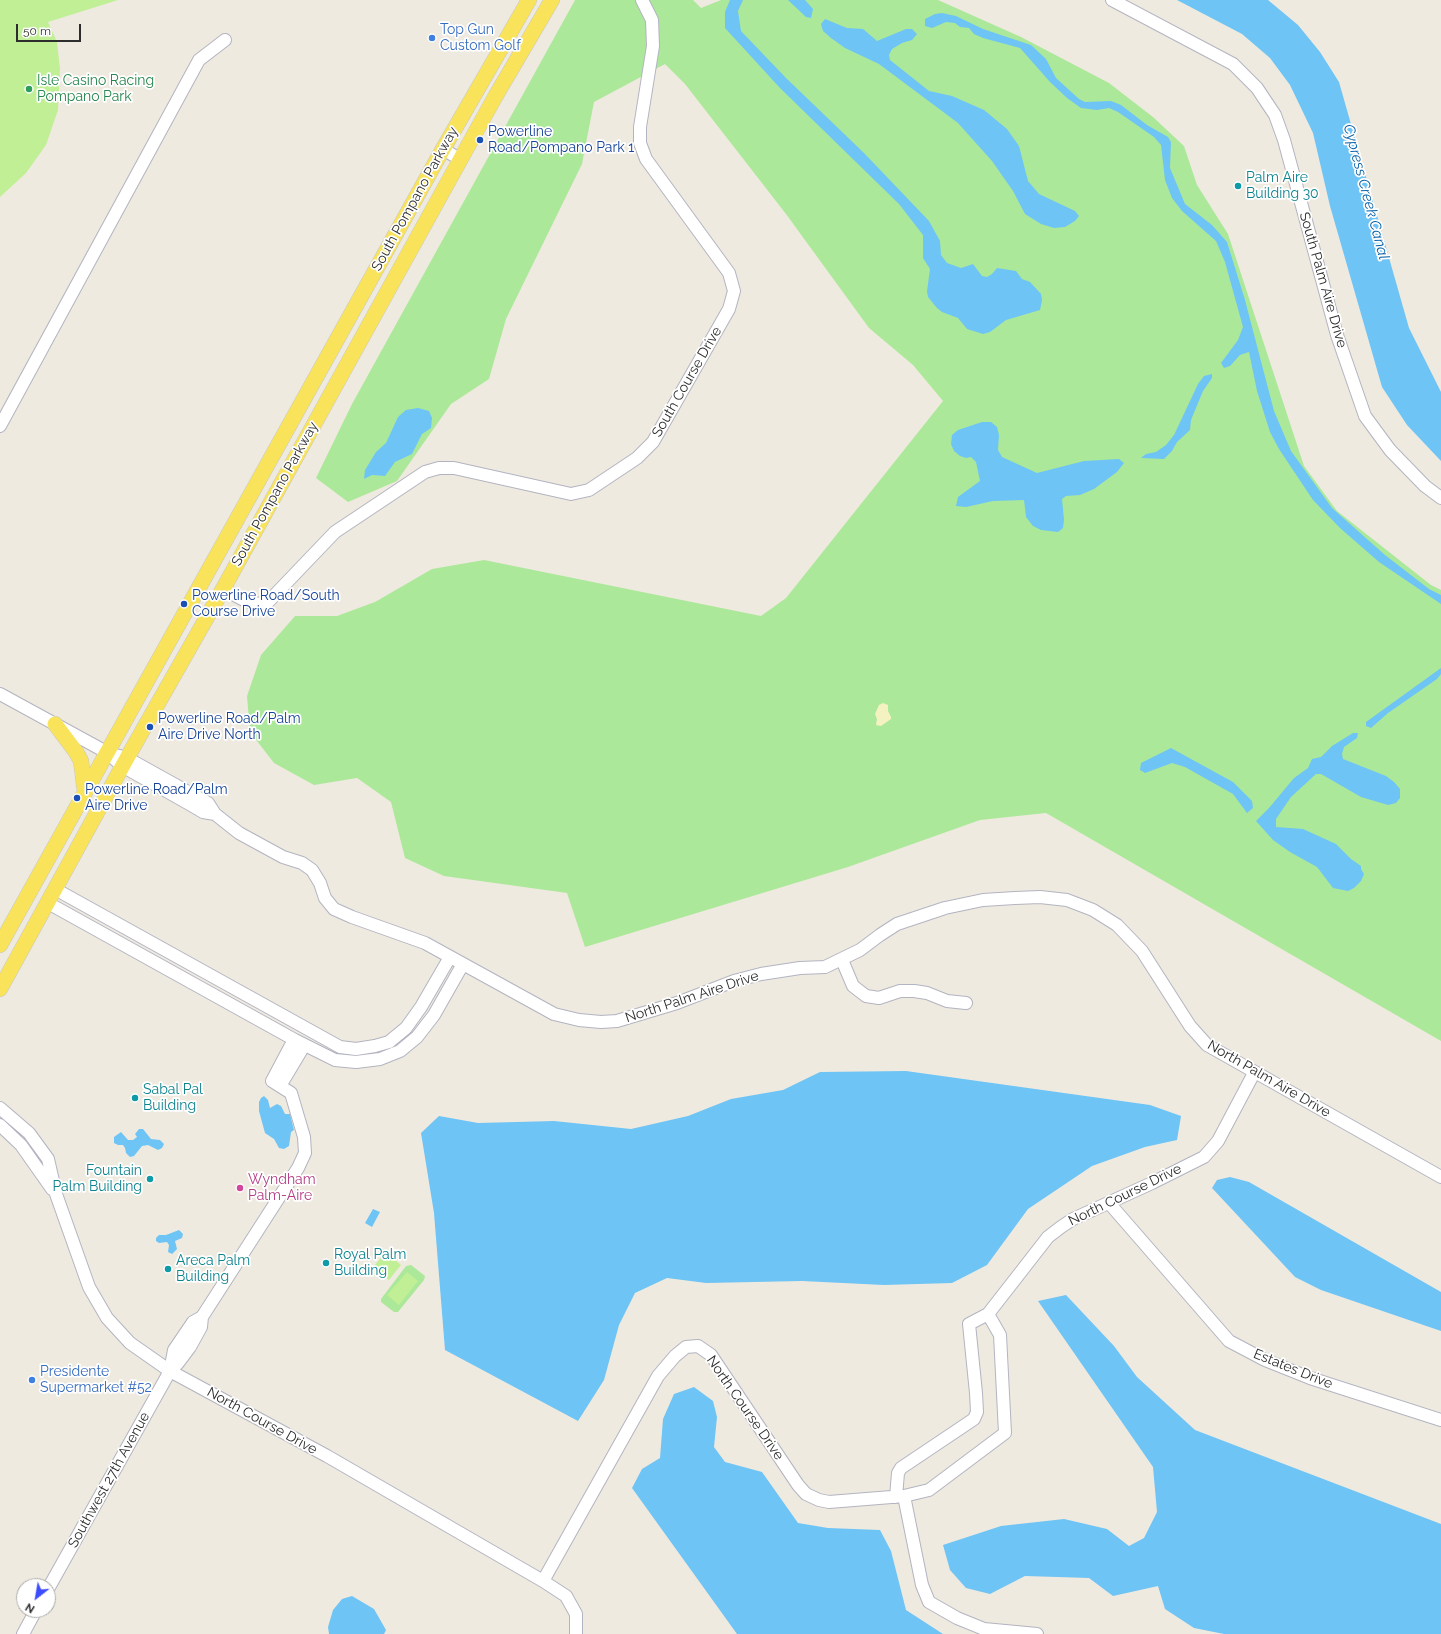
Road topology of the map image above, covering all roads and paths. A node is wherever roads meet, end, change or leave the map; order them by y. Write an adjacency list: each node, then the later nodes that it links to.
1 (529, 0): 6 (main road, South Pompano Parkway)
2 (552, 0): 7 (main road, South Pompano Parkway)
3 (642, 0): 11 (street, South Course Drive)
4 (1112, 0): 10 (street, South Palm Aire Drive)
5 (225, 40): 8 (street)
6 (443, 149): 7 (street); 9 (main road, South Pompano Parkway)
7 (461, 160): 11 (main road, South Pompano Parkway)
8 (0, 426)
9 (265, 469): 11 (main road); 14 (main road, South Pompano Parkway)
10 (1441, 498)
11 (223, 589): 15 (main road, South Pompano Parkway)
12 (0, 694): 13 (street, North Palm Aire Drive)
13 (55, 724): 14 (street, North Palm Aire Drive); 16 (main road)
14 (108, 753): 15 (street, North Palm Aire Drive); 16 (main road, South Pompano Parkway)
15 (124, 762): 17 (main road, South Pompano Parkway); 21 (street, North Palm Aire Drive)
16 (85, 793): 19 (main road, South Pompano Parkway)
17 (55, 889): 18 (main road, South Pompano Parkway); 20 (street)
18 (48, 903): 22 (street); 26 (main road, South Pompano Parkway)
19 (0, 944)
20 (157, 946): 22 (street); 25 (street)
21 (450, 957): 24 (street, North Palm Aire Drive); 25 (street)
22 (150, 960): 27 (street)
23 (842, 960): 24 (street, North Palm Aire Drive); 28 (street); 30 (street, North Palm Aire Drive)
24 (463, 964): 29 (street)
25 (225, 984): 27 (street)
26 (0, 989)
27 (219, 998): 29 (street)
28 (966, 1002)
29 (295, 1040): 37 (street, Southwest 27th Avenue)
30 (1254, 1073): 33 (street, North Palm Aire Drive); 35 (street, North Course Drive)
31 (0, 1108): 34 (street, North Course Drive)
32 (0, 1125): 34 (street, North Course Drive)
33 (1441, 1177)
34 (56, 1194): 37 (street, North Course Drive)
35 (1109, 1203): 36 (street, North Course Drive); 38 (street, Estates Drive)
36 (988, 1314): 39 (street, North Course Drive); 39 (street, North Course Drive)
37 (170, 1371): 40 (street, Southwest 27th Avenue); 41 (street, North Course Drive)
38 (1441, 1420)
39 (900, 1497): 41 (street, North Course Drive); 45 (street, North Course Drive)
40 (54, 1578)
41 (543, 1581): 44 (street, North Course Drive)
42 (32, 1618): 43 (street)
43 (23, 1634)
44 (576, 1634)
45 (1037, 1634)

